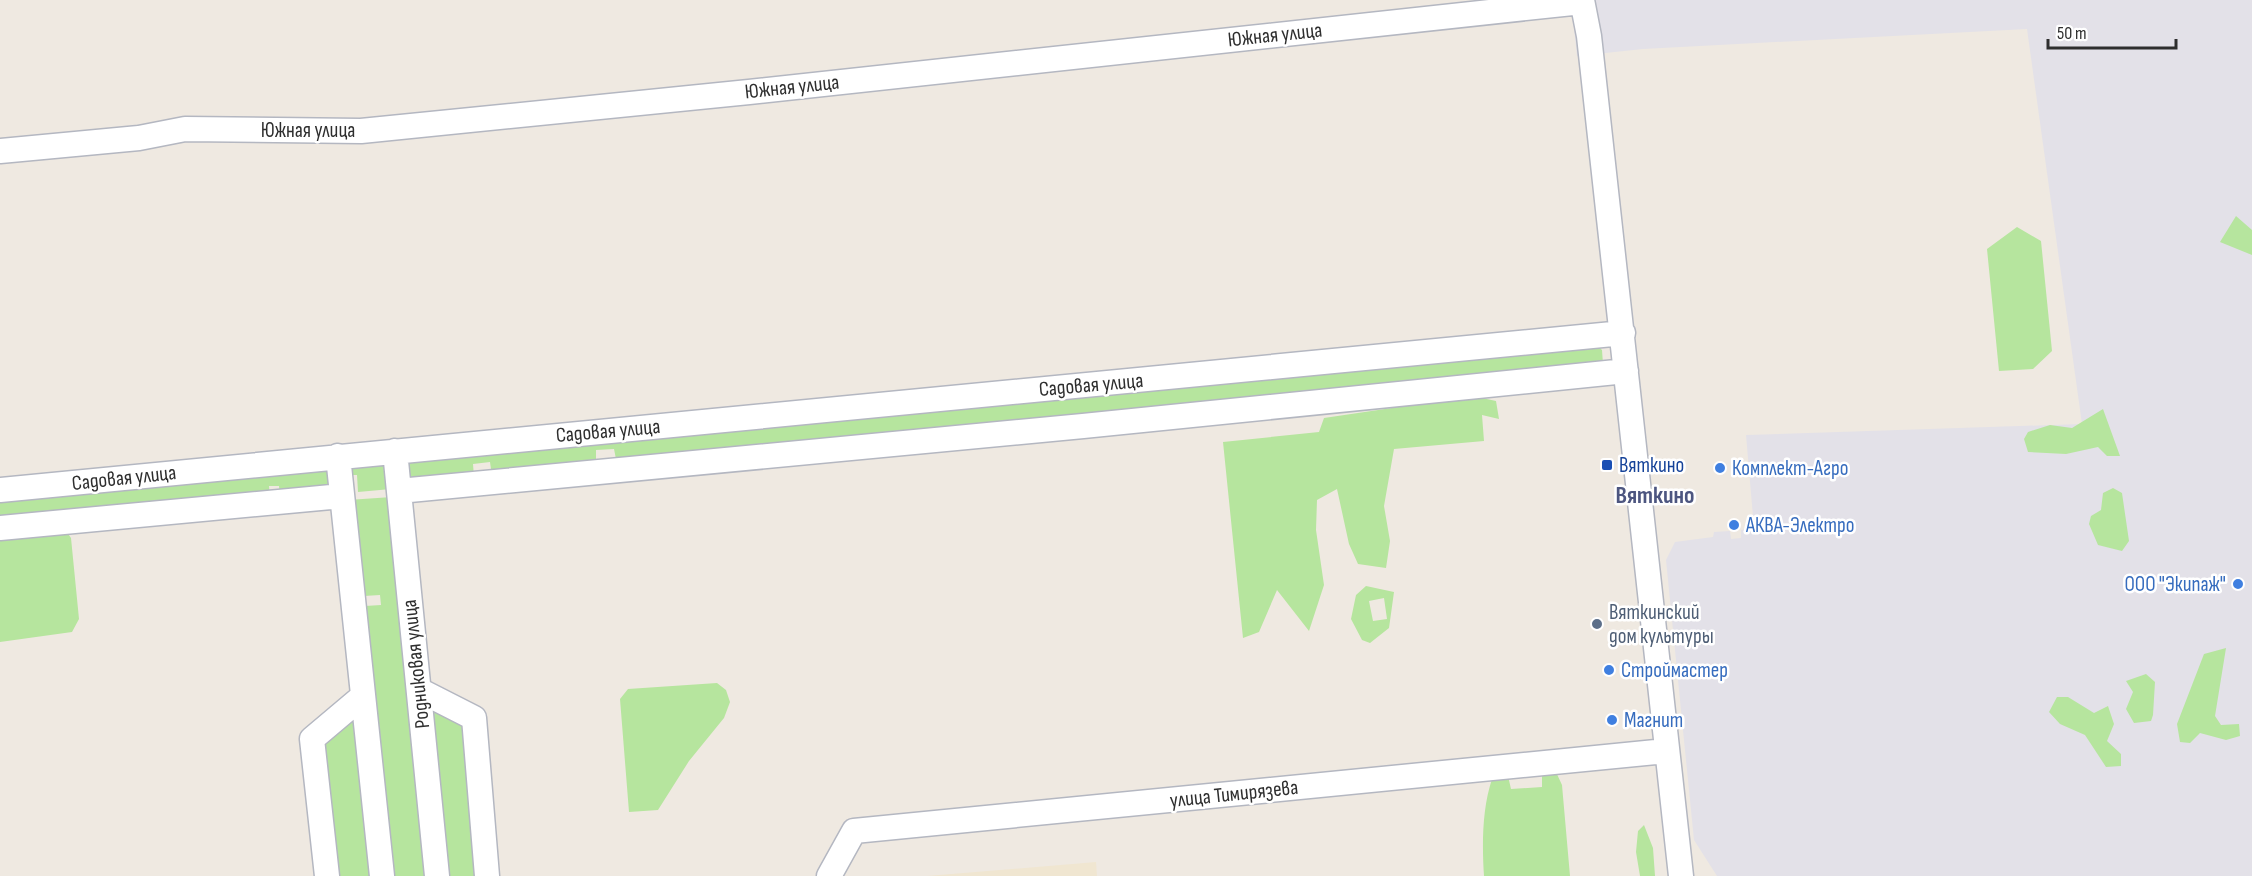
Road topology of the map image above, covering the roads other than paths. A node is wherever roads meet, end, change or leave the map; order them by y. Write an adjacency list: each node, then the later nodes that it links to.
1 (1582, 1): 2 (street, Южная улица); 3 (street)
2 (0, 151)
3 (1623, 333): 4 (street); 5 (street, Садовая улица)
4 (1626, 371): 8 (street); 13 (street)
5 (395, 451): 6 (street, Садовая улица); 8 (street, Родниковая улица)
6 (338, 456): 7 (street, Садовая улица); 9 (street)
7 (0, 490)
8 (399, 491): 11 (street, Родниковая улица)
9 (342, 496): 10 (street); 12 (street)
10 (0, 528)
11 (418, 690): 16 (street, Родниковая улица); 17 (street)
12 (363, 696): 14 (street); 15 (street)
13 (1666, 751): 18 (street, улица Тимирязева); 19 (street)
14 (327, 876)
15 (382, 876)
16 (437, 876)
17 (487, 876)
18 (829, 876)
19 (1681, 876)

